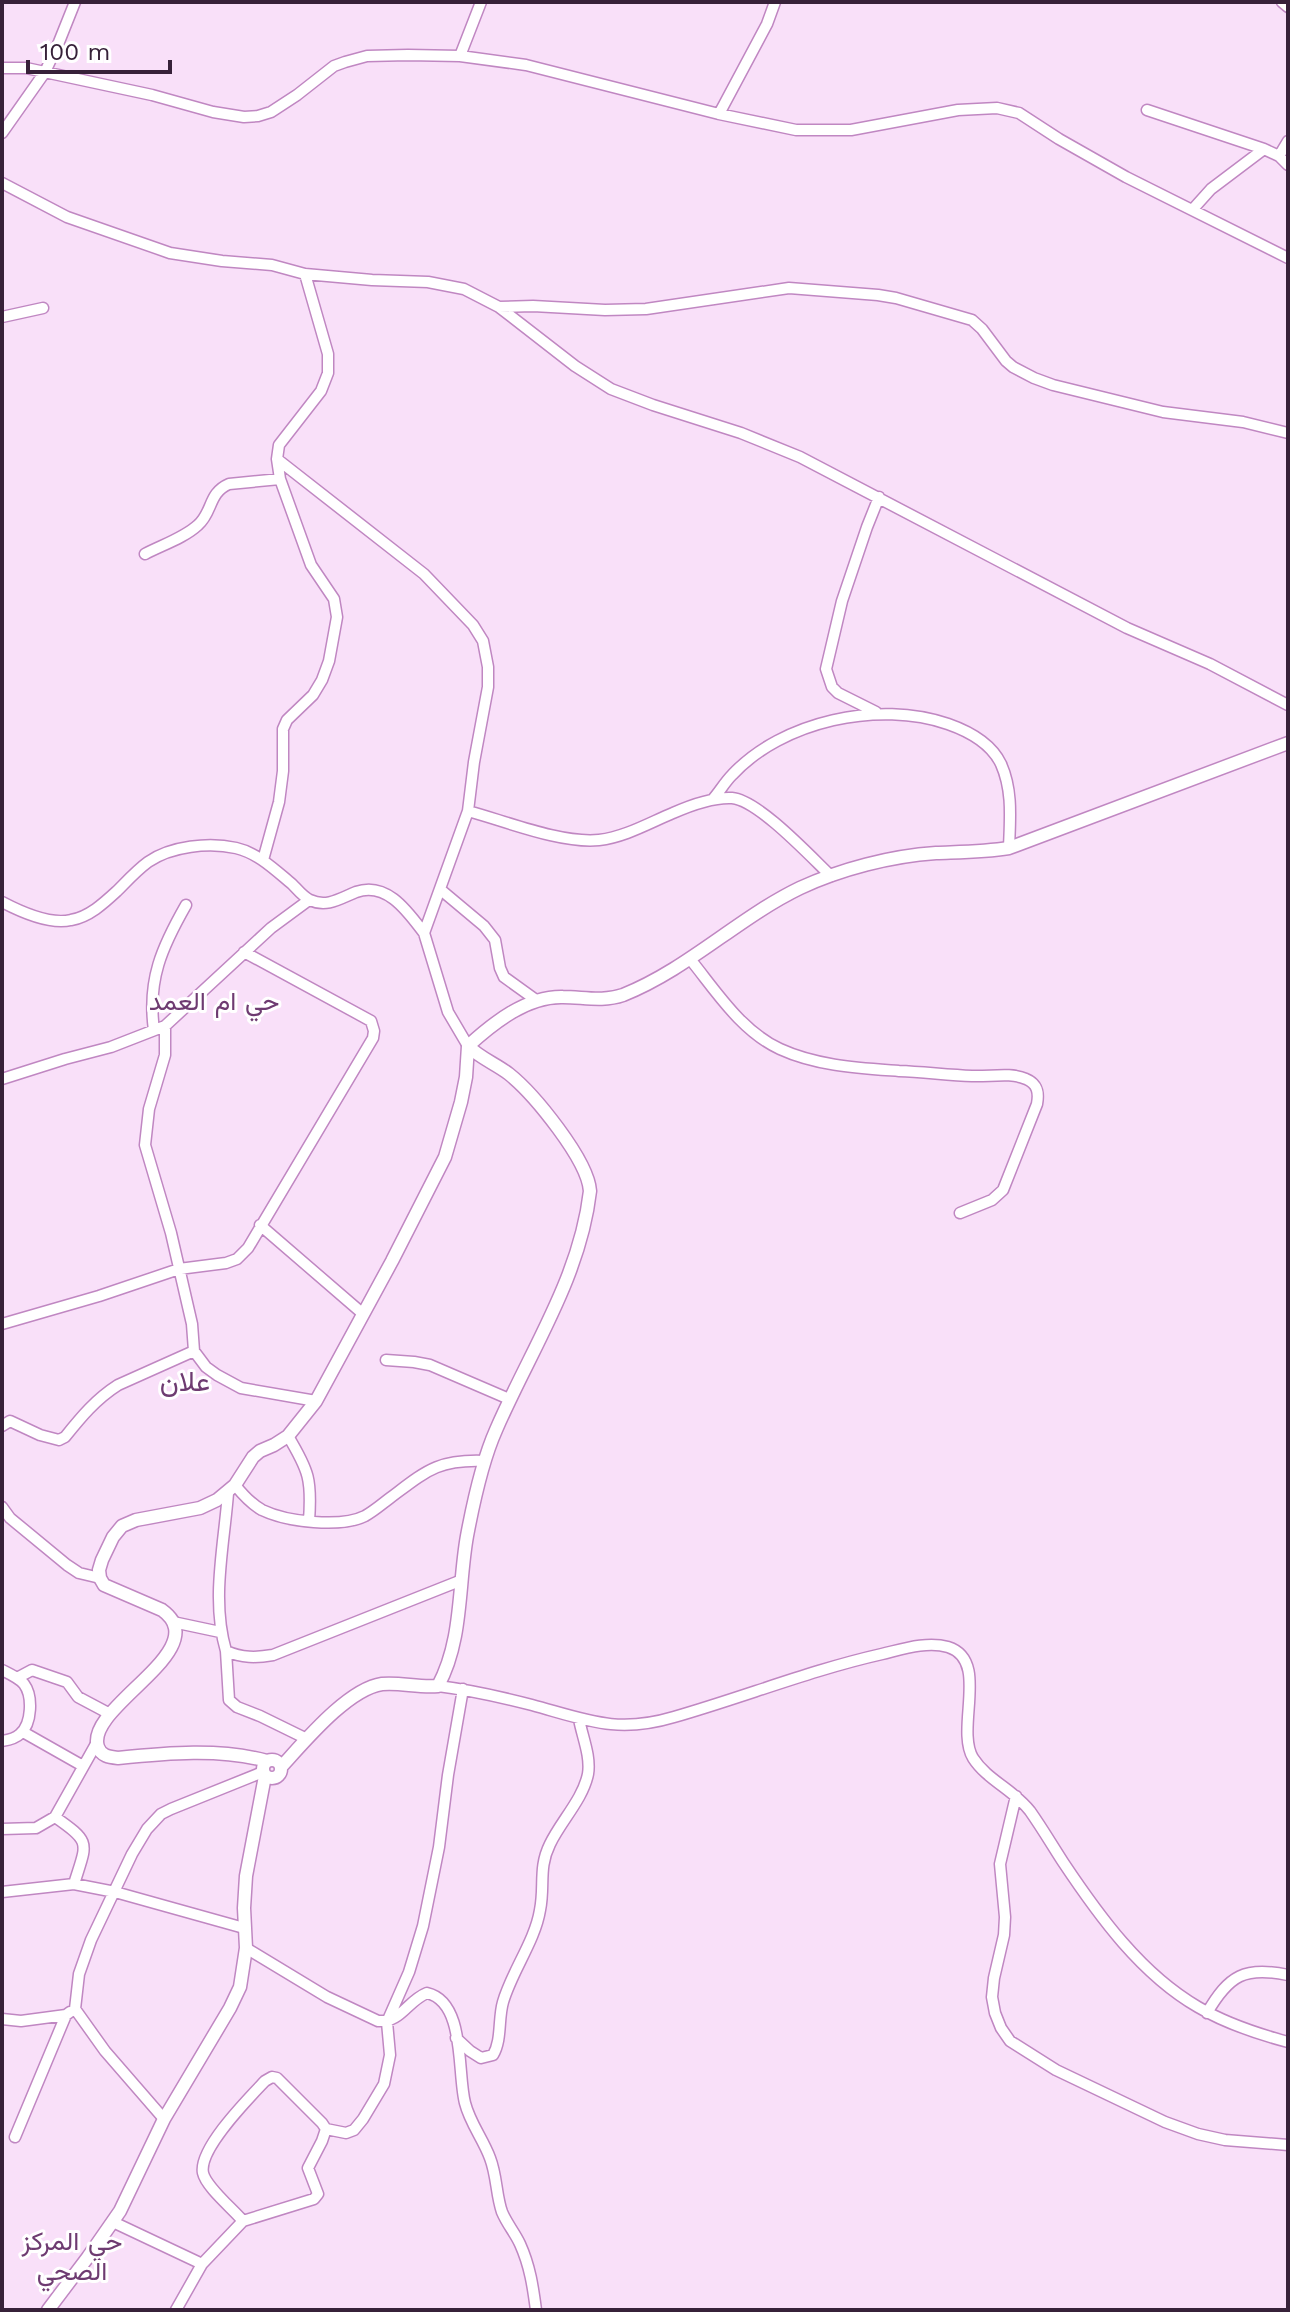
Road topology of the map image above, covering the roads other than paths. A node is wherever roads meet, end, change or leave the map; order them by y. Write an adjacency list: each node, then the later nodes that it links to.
1 (75, 2): 8 (street)
2 (481, 2): 6 (street)
3 (775, 2): 10 (street)
4 (1282, 2): 5 (street)
5 (1288, 7)
6 (460, 56): 8 (street); 10 (street)
7 (2, 68): 8 (street)
8 (45, 72): 11 (street)
9 (1147, 110): 13 (street)
10 (719, 114): 17 (street)
11 (2, 133)
12 (1288, 141): 14 (street)
13 (1264, 149): 14 (street); 17 (street)
14 (1279, 156): 15 (street)
15 (1288, 165)
16 (2, 183): 19 (street)
17 (1193, 209): 18 (street)
18 (1288, 258)
19 (305, 274): 20 (street); 24 (street)
20 (499, 307): 23 (street); 26 (street)
21 (43, 308): 22 (street)
22 (2, 317)
23 (1288, 433)
24 (277, 459): 25 (street); 32 (street)
25 (280, 479): 27 (street); 34 (street)
26 (879, 497): 28 (street); 29 (street)
27 (145, 554)
28 (1288, 705)
29 (878, 713): 31 (street); 33 (street)
30 (1288, 743): 33 (street)
31 (713, 799): 32 (street); 35 (street)
32 (468, 811): 36 (street)
33 (1009, 848): 35 (street)
34 (263, 860): 37 (street); 38 (street)
35 (831, 876): 42 (street)
36 (441, 890): 40 (street); 43 (street)
37 (309, 900): 40 (street); 41 (street)
38 (2, 902)
39 (186, 905): 44 (street)
40 (424, 933): 45 (street)
41 (244, 952): 44 (street); 48 (street)
42 (690, 959): 43 (street); 47 (street)
43 (536, 1000): 45 (street)
44 (160, 1028): 46 (street); 49 (street)
45 (468, 1046): 50 (street); 54 (street)
46 (2, 1079)
47 (960, 1213)
48 (260, 1225): 49 (street); 50 (street)
49 (179, 1269): 51 (street); 52 (street)
50 (362, 1313): 55 (street)
51 (2, 1324)
52 (194, 1351): 55 (street); 56 (street)
53 (386, 1360): 54 (street)
54 (509, 1399): 58 (street)
55 (316, 1401): 57 (street)
56 (5, 1421)
57 (288, 1436): 59 (street); 61 (street)
58 (485, 1461): 61 (street); 64 (street)
59 (232, 1489): 61 (street); 63 (street); 66 (street)
60 (2, 1507): 62 (street)
61 (309, 1521)
62 (6, 1523): 63 (street)
63 (100, 1578): 65 (street)
64 (462, 1580): 67 (street); 70 (street)
65 (173, 1622): 66 (street); 72 (street)
66 (220, 1632): 67 (street)
67 (226, 1651): 75 (street)
68 (2, 1670): 69 (street)
69 (17, 1678): 72 (street); 74 (street)
70 (438, 1686): 71 (street); 75 (street)
71 (463, 1689): 73 (street); 92 (street)
72 (110, 1714): 77 (street)
73 (579, 1719): 80 (street); 93 (street)
74 (23, 1732): 76 (street); 78 (street)
75 (307, 1739): 79 (street)
76 (2, 1741)
77 (96, 1744): 78 (street); 79 (street)
78 (83, 1766): 81 (street)
79 (271, 1770): 85 (street); 86 (street)
80 (1016, 1796): 90 (street); 98 (street)
81 (55, 1817): 82 (street); 83 (street)
82 (2, 1829)
83 (74, 1884): 84 (street); 85 (street)
84 (2, 1892)
85 (115, 1892): 86 (street); 89 (street)
86 (244, 1928): 87 (street)
87 (246, 1948): 92 (street); 95 (street)
88 (1288, 1975): 90 (street)
89 (71, 2012): 91 (street); 95 (street); 97 (street)
90 (1207, 2013): 94 (street)
91 (2, 2019)
92 (387, 2022): 93 (street); 96 (street)
93 (456, 2038): 104 (street)
94 (1288, 2042)
95 (164, 2119): 100 (street)
96 (326, 2129): 99 (street); 99 (street)
97 (15, 2137)
98 (1288, 2145)
99 (243, 2221): 101 (street)
100 (113, 2222): 101 (street); 102 (street)
101 (202, 2264): 103 (street)
102 (48, 2310)
103 (176, 2310)
104 (536, 2310)

